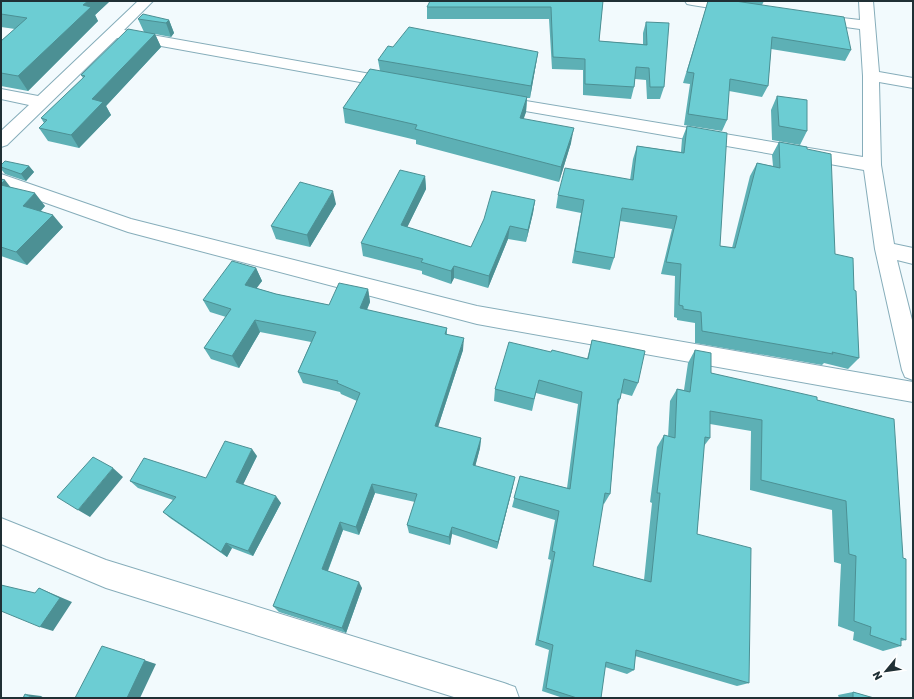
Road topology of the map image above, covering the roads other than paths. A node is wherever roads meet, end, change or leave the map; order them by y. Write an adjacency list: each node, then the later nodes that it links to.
1 (146, 1): 7 (street)
2 (692, 1): 4 (street)
3 (866, 1): 6 (street)
4 (748, 9)
5 (798, 16): 6 (street)
6 (868, 25): 8 (street)
7 (115, 33): 10 (street); 13 (street)
8 (871, 76): 9 (street); 15 (street)
9 (913, 84)
10 (411, 86)
11 (1, 94): 13 (street)
12 (481, 98): 15 (street)
13 (42, 102): 14 (street)
14 (1, 141)
15 (872, 165): 17 (street)
16 (1, 180): 20 (street)
17 (885, 249): 18 (street); 19 (street)
18 (913, 256)
19 (913, 370)
20 (913, 392)
21 (1, 531): 22 (street)
22 (504, 698)

